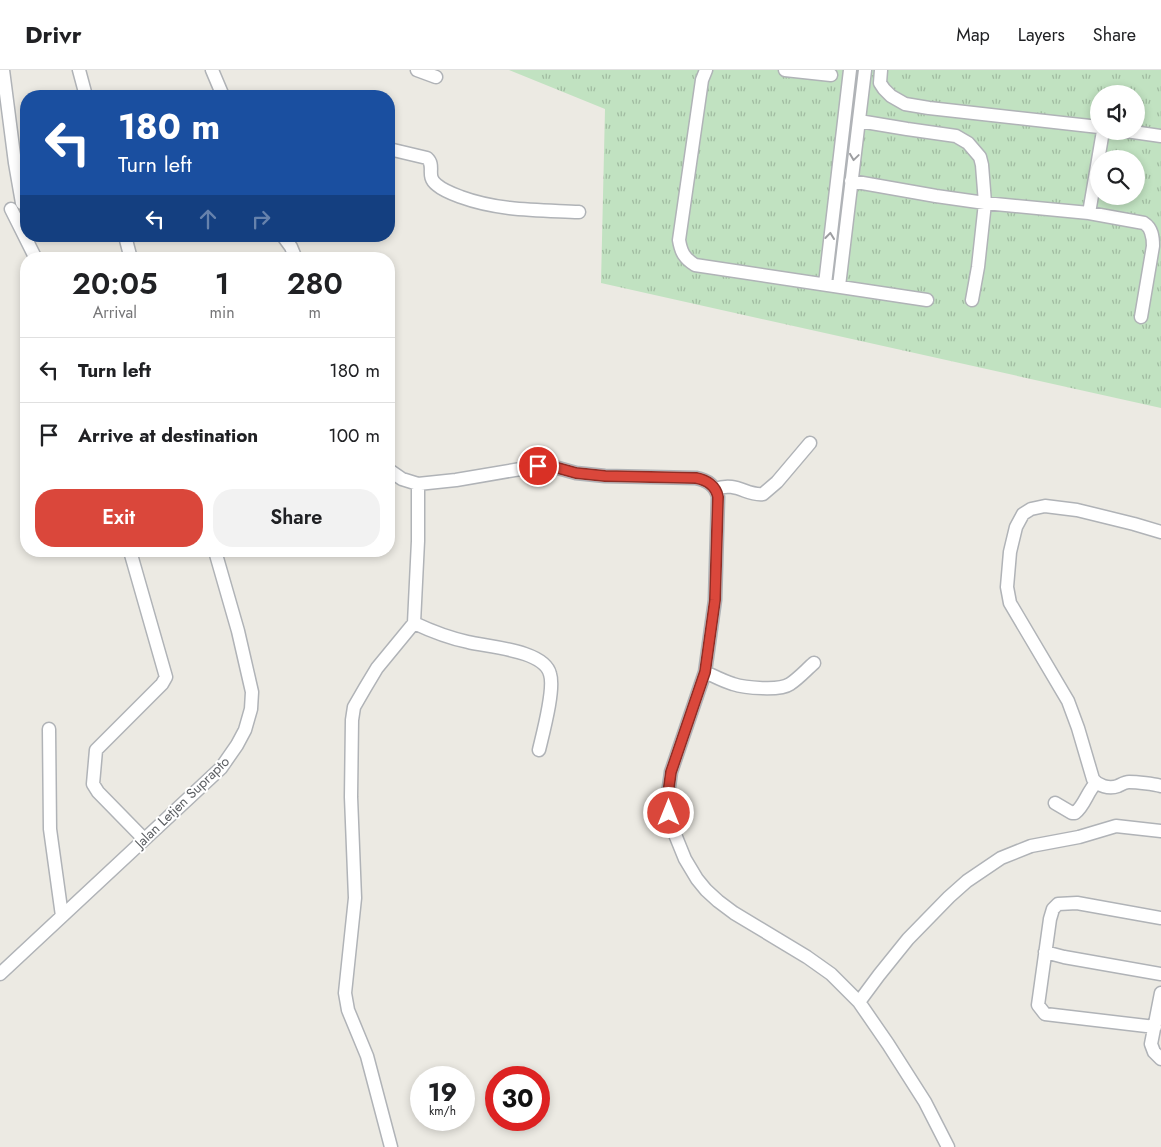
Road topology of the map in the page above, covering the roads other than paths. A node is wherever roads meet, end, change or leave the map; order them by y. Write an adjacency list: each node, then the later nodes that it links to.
1 (2, 70): 14 (street)
2 (79, 70): 12 (street)
3 (212, 70): 13 (street)
4 (418, 70): 11 (street)
5 (706, 70): 27 (street)
6 (786, 70): 10 (street)
7 (881, 70): 16 (street)
8 (850, 71): 9 (street); 27 (street, one-way to 8)
9 (865, 72): 15 (street)
10 (831, 76)
11 (436, 77)
12 (84, 90)
13 (220, 90)
14 (4, 115): 23 (street)
15 (859, 121): 21 (street, one-way to 21); 22 (street)
16 (1090, 127)
17 (1145, 134): 18 (street)
18 (1161, 136)
19 (1101, 140): 25 (street)
20 (395, 150): 24 (street)
21 (851, 181): 22 (street); 28 (street)
22 (984, 203): 25 (street); 30 (street)
23 (15, 207): 26 (street)
24 (579, 212)
25 (1089, 213): 31 (street)
26 (20, 219)
27 (825, 284): 28 (street)
28 (839, 286): 29 (street)
29 (927, 300)
30 (972, 300)
31 (1141, 317)
32 (810, 443): 35 (street)
33 (395, 474): 34 (street)
34 (418, 484): 35 (street); 39 (street)
35 (715, 489): 41 (street)
36 (1161, 532): 44 (street)
37 (132, 557): 48 (street)
38 (217, 557): 48 (street, Jalan Letjen Suprapto)
39 (414, 623): 43 (street); 58 (street)
40 (814, 664): 41 (street)
41 (705, 672): 55 (street)
42 (49, 729): 49 (street)
43 (539, 750)
44 (1096, 783): 45 (street); 46 (street)
45 (1161, 786)
46 (1054, 803)
47 (1161, 831): 55 (street)
48 (144, 839): 49 (street, Jalan Letjen Suprapto)
49 (62, 916): 52 (street, Jalan Letjen Suprapto)
50 (1161, 918): 51 (street)
51 (1045, 952): 53 (street); 56 (street)
52 (0, 974)
53 (1161, 974)
54 (1161, 994): 56 (street)
55 (859, 1002): 59 (street)
56 (1155, 1027): 57 (street)
57 (1161, 1060)
58 (391, 1147)
59 (948, 1147)

